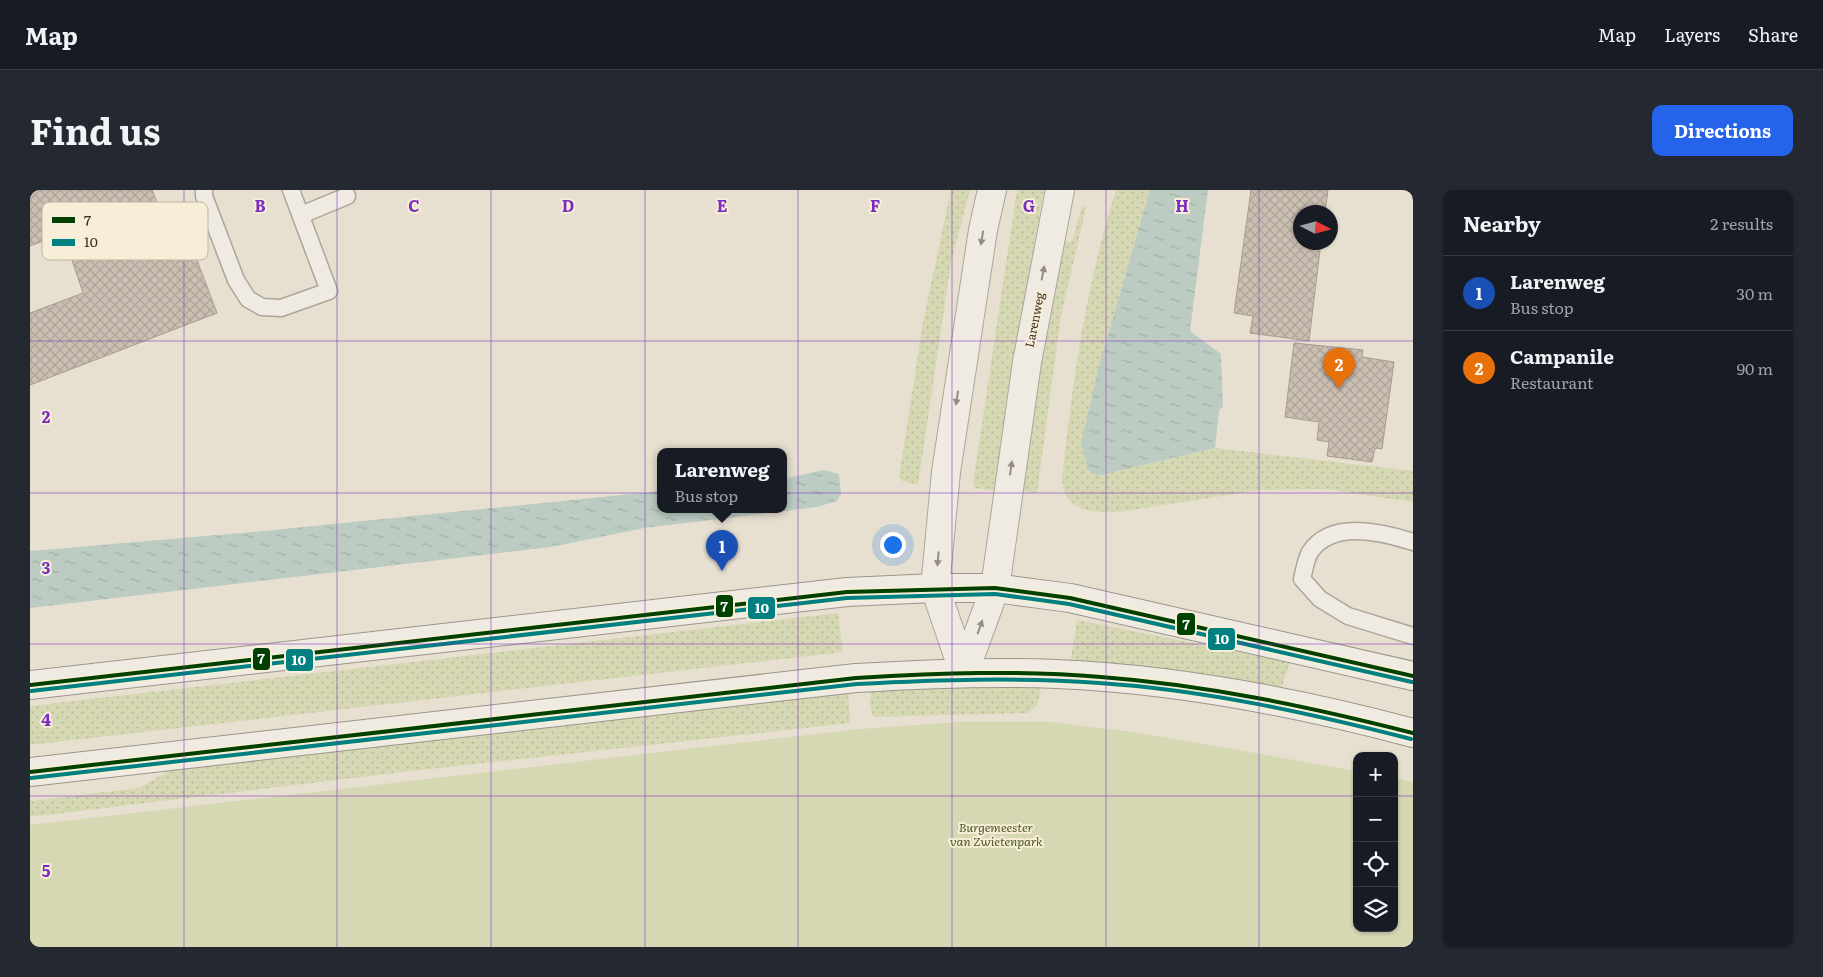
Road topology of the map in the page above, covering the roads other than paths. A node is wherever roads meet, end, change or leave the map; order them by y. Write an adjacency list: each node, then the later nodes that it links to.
1 (291, 190): 6 (lane)
2 (992, 190): 8 (main road, one-way to 8)
3 (1060, 190): 9 (main road, Larenweg, one-way to 3)
4 (348, 196): 6 (lane)
5 (208, 206): 6 (lane)
6 (301, 215)
7 (1413, 542): 10 (lane)
8 (936, 588): 9 (main road); 11 (main road); 13 (main road)
9 (995, 588): 11 (main road, Larenweg, one-way to 9); 12 (main road)
10 (1413, 636)
11 (964, 673): 14 (main road); 15 (main road)
12 (1413, 676)
13 (30, 685)
14 (1413, 733)
15 (30, 772)

